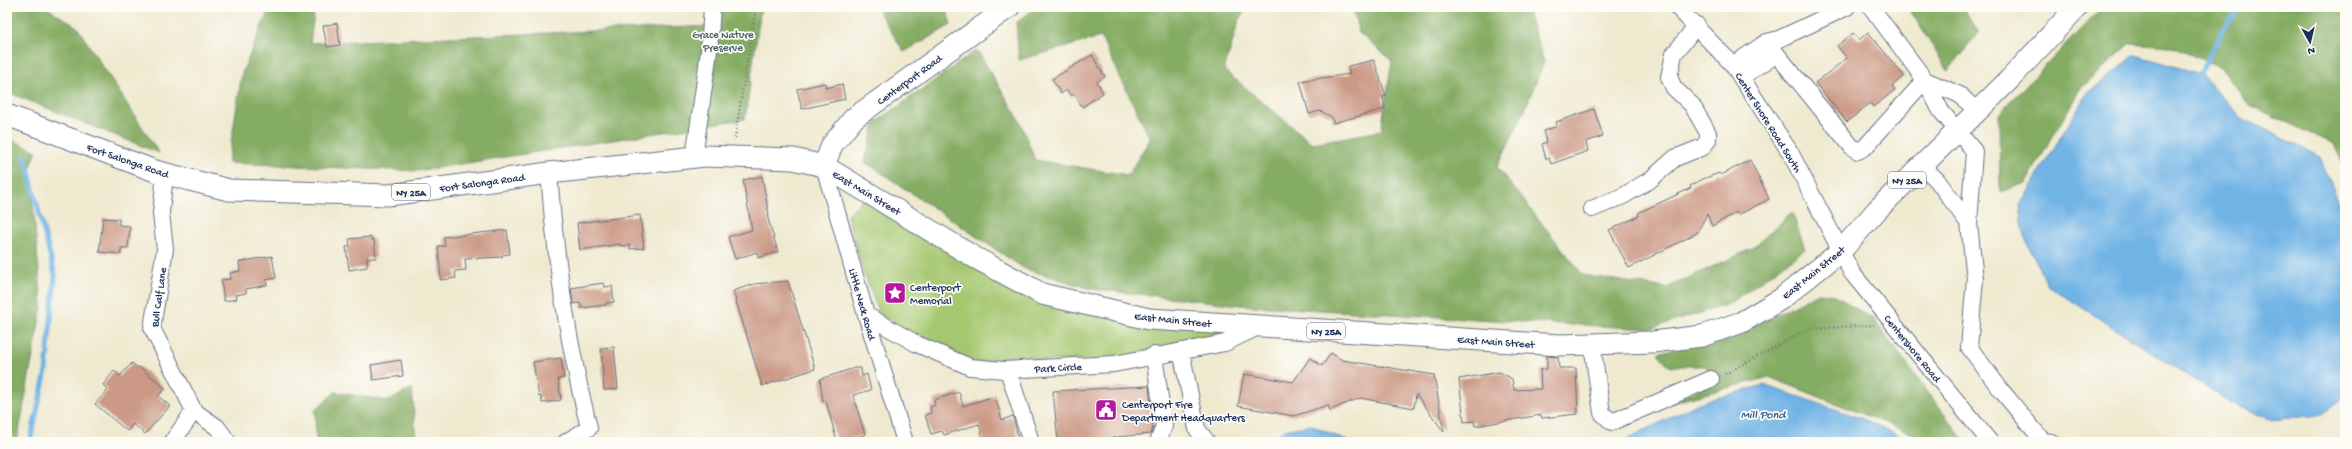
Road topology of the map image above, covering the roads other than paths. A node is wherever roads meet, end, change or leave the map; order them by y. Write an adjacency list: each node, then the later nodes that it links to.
1 (712, 7): 14 (street)
2 (1009, 7): 15 (main road, Centerport Road)
3 (1677, 7): 7 (street, Center Shore Road South)
4 (1847, 7): 8 (street)
5 (1871, 7): 10 (street)
6 (2077, 7): 11 (main road, East Main Street / NY 25A)
7 (1696, 25): 9 (street, Center Shore Road South); 19 (street)
8 (1772, 48): 9 (street); 10 (street)
9 (1737, 71): 21 (street, Center Shore Road South)
10 (1925, 80): 11 (street); 13 (street)
11 (1977, 111): 13 (main road, East Main Street / NY 25A)
12 (7, 115): 18 (main road, Fort Salonga Road / NY 25A)
13 (1957, 131): 16 (main road, East Main Street / NY 25A); 20 (street)
14 (694, 157): 15 (main road, Fort Salonga Road / NY 25A); 17 (main road, Fort Salonga Road / NY 25A)
15 (824, 166): 22 (street, Little Neck Road); 23 (main road, East Main Street / NY 25A)
16 (1922, 166): 20 (street); 21 (main road, East Main Street / NY 25A)
17 (549, 173): 18 (main road, Fort Salonga Road / NY 25A); 32 (street)
18 (165, 174): 29 (street, Bull Calf Lane)
19 (1592, 208)
20 (1969, 224): 38 (street)
21 (1841, 251): 24 (main road, East Main Street / NY 25A); 37 (street, Centershore Road)
22 (866, 315): 27 (street, Park Circle); 33 (street, Little Neck Road)
23 (1258, 328): 24 (main road, East Main Street / NY 25A); 25 (street, Park Circle)
24 (1592, 344): 28 (street)
25 (1181, 351): 26 (street, Park Circle); 36 (street)
26 (1154, 355): 27 (street, Park Circle); 35 (street)
27 (1008, 370): 34 (street)
28 (1711, 379)
29 (194, 411): 30 (street); 31 (street, Bull Calf Lane)
30 (172, 442)
31 (228, 442)
32 (566, 442)
33 (905, 442)
34 (1031, 442)
35 (1158, 442)
36 (1207, 442)
37 (1990, 442)
38 (2051, 442)

